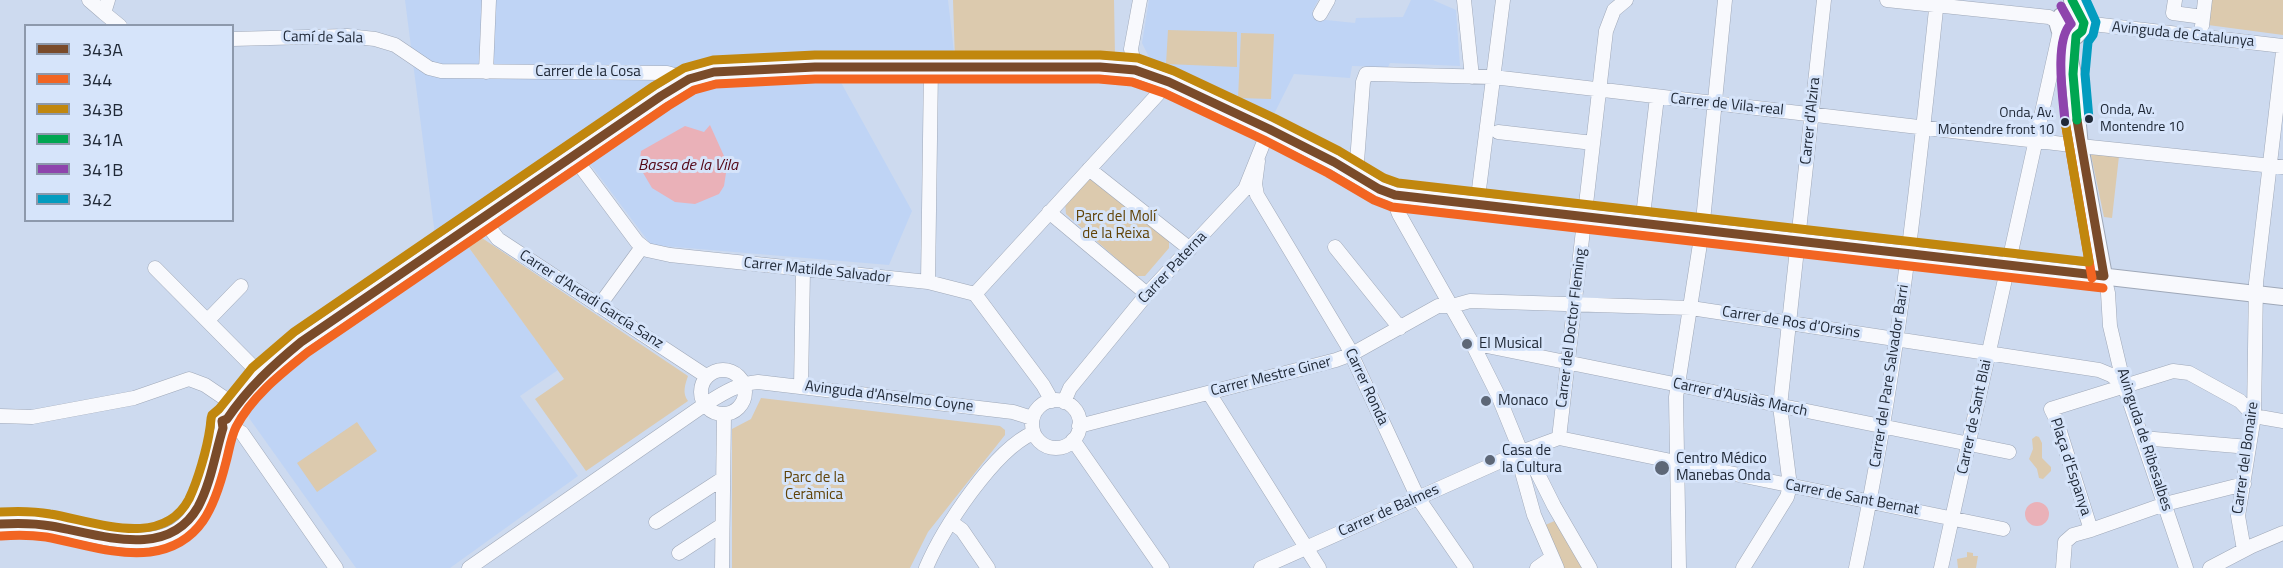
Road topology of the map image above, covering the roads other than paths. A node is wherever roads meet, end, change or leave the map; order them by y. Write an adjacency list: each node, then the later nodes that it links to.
1 (89, 0): 13 (street)
2 (489, 0): 27 (street)
3 (1140, 0): 25 (street)
4 (1328, 0): 15 (street)
5 (1464, 0): 28 (street)
6 (1503, 0): 29 (street)
7 (1626, 0): 32 (street, Carrer del Doctor Fleming)
8 (1725, 0): 34 (street)
9 (1824, 0): 35 (street, Carrer d'Alzira)
10 (1887, 0): 12 (street, Avinguda de Catalunya)
11 (2205, 0): 16 (street)
12 (1937, 3): 17 (street, Avinguda de Catalunya); 36 (street, Carrer del Pare Salvador Barri)
13 (106, 6): 18 (street)
14 (2174, 7): 16 (street); 19 (street)
15 (1320, 14)
16 (2203, 17): 20 (street)
17 (2069, 20): 19 (street, Avinguda de Catalunya); 39 (street, Carrer de Sant Blai); 41 (main road)
18 (119, 24)
19 (2170, 33): 20 (street, Avinguda de Catalunya)
20 (2201, 37): 22 (street, Avinguda de Catalunya)
21 (234, 39): 26 (street, Camí de Sala)
22 (2283, 46)
23 (2283, 52): 44 (street, Carrer del Bonaire)
24 (931, 68): 25 (main road, Carrer de la Cosa); 30 (main road, Carrer de la Cosa); 65 (street)
25 (1135, 70): 31 (main road, Carrer de la Cosa)
26 (441, 71): 27 (street, Carrer de la Cosa)
27 (486, 72): 30 (street, Carrer de la Cosa)
28 (1472, 77): 29 (street, Carrer de Vila-real); 46 (street, Carrer de Vila-real)
29 (1493, 77): 32 (street, Carrer de Vila-real); 49 (street)
30 (689, 79): 42 (main road)
31 (1169, 82): 37 (main road, Carrer de la Cosa); 45 (street)
32 (1600, 90): 33 (street, Carrer de Vila-real); 40 (street, Carrer del Doctor Fleming)
33 (1657, 97): 34 (street, Carrer de Vila-real); 54 (street)
34 (1714, 104): 35 (street, Carrer de Vila-real); 55 (street)
35 (1811, 115): 36 (street, Carrer de Vila-real); 56 (street, Carrer d'Alzira)
36 (1923, 127): 39 (street, Carrer de Vila-real); 60 (street, Carrer del Pare Salvador Barri)
37 (1269, 129): 43 (street, Carrer Paterna); 46 (main road, Carrer de la Cosa)
38 (1498, 132): 40 (street)
39 (2034, 140): 41 (street, Carrer de Vila-real); 61 (street, Carrer de Sant Blai)
40 (1593, 143): 53 (street, Carrer del Doctor Fleming)
41 (2080, 146): 44 (street, Carrer de Vila-real); 64 (main road)
42 (573, 156): 52 (main road); 58 (street)
43 (1258, 161): 47 (street, Carrer Paterna); 50 (street, Carrer Ronda)
44 (2276, 167): 69 (street, Carrer del Bonaire)
45 (1089, 169): 51 (street); 59 (street)
46 (1356, 175): 48 (main road, Carrer de la Cosa)
47 (1240, 195): 50 (street); 59 (street, Carrer Paterna)
48 (1395, 195): 49 (main road, Carrer de la Cosa); 73 (street)
49 (1477, 205): 53 (main road, Carrer de la Cosa)
50 (1263, 207): 80 (street, Carrer Ronda)
51 (1049, 212): 67 (street); 68 (street)
52 (482, 218): 72 (street, Carrer d'Arcadi García Sanz); 83 (main road)
53 (1585, 218): 54 (main road, Carrer de la Cosa); 71 (street, Carrer del Doctor Fleming)
54 (1642, 224): 55 (main road, Carrer de la Cosa)
55 (1702, 231): 56 (main road, Carrer de la Cosa); 74 (street)
56 (1798, 242): 60 (main road, Carrer de la Cosa); 76 (street, Carrer d'Alzira)
57 (1335, 247): 77 (street)
58 (642, 248): 63 (street, Carrer Matilde Salvador); 72 (street)
59 (1190, 249): 68 (street, Carrer Paterna)
60 (1908, 254): 61 (main road, Carrer de la Cosa); 78 (street, Carrer del Pare Salvador Barri)
61 (2006, 266): 64 (main road, Carrer de la Cosa); 81 (street, Carrer de Sant Blai)
62 (155, 268): 75 (street)
63 (803, 269): 65 (street, Carrer Matilde Salvador); 88 (street)
64 (2104, 276): 69 (main road, Carrer de la Cosa); 87 (street, Avinguda de Ribesalbes)
65 (928, 282): 67 (street, Carrer Matilde Salvador)
66 (241, 286): 75 (street)
67 (975, 294): 90 (street)
68 (1147, 294): 90 (street, Carrer Paterna)
69 (2257, 294): 70 (main road, Carrer de la Cosa); 95 (street, Carrer del Bonaire)
70 (2283, 297)
71 (1575, 304): 73 (street, Carrer de Ros d'Orsins); 74 (street, Carrer de Ros d'Orsins); 82 (street, Carrer del Doctor Fleming)
72 (599, 306): 84 (street, Carrer d'Arcadi García Sanz)
73 (1452, 306): 77 (street, Carrer Mestre Giner); 79 (street)
74 (1691, 308): 76 (street, Carrer de Ros d'Orsins); 86 (street)
75 (208, 320): 83 (street)
76 (1789, 322): 78 (street, Carrer de Ros d'Orsins); 92 (street, Carrer d'Alzira)
77 (1400, 328): 80 (street, Carrer Mestre Giner)
78 (1896, 339): 81 (street, Carrer de Ros d'Orsins); 100 (street, Carrer del Pare Salvador Barri)
79 (1472, 343): 82 (street, Carrer d'Ausiàs March); 107 (street)
80 (1352, 354): 89 (street, Carrer Mestre Giner); 113 (street, Carrer Ronda)
81 (1989, 354): 87 (street, Carrer de Ros d'Orsins); 105 (street, Carrer de Sant Blai)
82 (1568, 362): 86 (street, Carrer d'Ausiàs March); 102 (street, Carrer del Doctor Fleming)
83 (261, 375): 97 (main road)
84 (706, 376): 85 (street, Avinguda d'Anselmo Coyne); 91 (street)
85 (744, 383): 88 (street, Avinguda d'Anselmo Coyne); 91 (street, Avinguda d'Anselmo Coyne); 93 (street)
86 (1679, 385): 92 (street, Carrer d'Ausiàs March); 109 (street)
87 (2124, 385): 95 (street); 103 (street, Avinguda de Ribesalbes); 124 (street, Plaça d'Espanya)
88 (801, 387): 96 (street, Avinguda d'Anselmo Coyne)
89 (1209, 393): 99 (street, Carrer Mestre Giner); 126 (street)
90 (1058, 401): 96 (street); 99 (street)
91 (704, 405): 93 (street); 131 (street, Avinguda d'Anselmo Coyne)
92 (1780, 406): 100 (street, Carrer d'Ausiàs March); 112 (street, Carrer d'Alzira)
93 (724, 415): 110 (street)
94 (0, 416): 97 (street)
95 (2254, 416): 98 (street); 106 (street, Carrer del Bonaire)
96 (1032, 418): 101 (street)
97 (229, 420): 121 (main road); 130 (street)
98 (2283, 421)
99 (1079, 426): 104 (street)
100 (1881, 426): 105 (street, Carrer d'Ausiàs March); 114 (street, Carrer del Pare Salvador Barri)
101 (1033, 433): 104 (street); 120 (street)
102 (1558, 438): 107 (street); 109 (street, Carrer de Sant Bernat)
103 (2142, 438): 106 (street); 115 (street, Avinguda de Ribesalbes)
104 (1073, 440): 135 (street)
105 (1969, 444): 108 (street, Carrer d'Ausiàs March); 118 (street, Carrer de Sant Blai)
106 (2250, 447): 111 (street, Carrer del Bonaire)
107 (1521, 452): 113 (street, Carrer de Balmes); 116 (street); 117 (street)
108 (2009, 452)
109 (1678, 462): 112 (street, Carrer de Sant Bernat); 141 (street)
110 (722, 479): 119 (street); 122 (street)
111 (2244, 484): 115 (street, Plaça d'Espanya); 127 (street, Carrer del Bonaire)
112 (1790, 486): 114 (street, Carrer de Sant Bernat); 142 (street)
113 (1418, 498): 126 (street, Carrer de Balmes); 138 (street, Carrer Ronda)
114 (1870, 501): 118 (street, Carrer de Sant Bernat); 143 (street, Carrer del Pare Salvador Barri)
115 (2166, 504): 124 (street, Plaça d'Espanya); 146 (street, Avinguda de Ribesalbes)
116 (1554, 506): 117 (street); 140 (street)
117 (1534, 515): 129 (street)
118 (1952, 518): 123 (street, Carrer de Sant Bernat); 144 (street, Carrer de Sant Blai)
119 (656, 522)
120 (951, 522): 133 (street); 134 (street)
121 (0, 524)
122 (722, 525): 128 (street); 132 (street)
123 (2003, 529)
124 (2091, 530): 145 (street, Plaça d'Espanya)
125 (2283, 533): 127 (street)
126 (1306, 549): 136 (street, Carrer de Balmes); 137 (street)
127 (2244, 550): 147 (street)
128 (679, 553)
129 (1554, 563): 139 (street)
130 (336, 568)
131 (469, 568)
132 (722, 568)
133 (926, 568)
134 (988, 568)
135 (1162, 568)
136 (1261, 568)
137 (1319, 568)
138 (1466, 568)
139 (1537, 568)
140 (1590, 568)
141 (1679, 568)
142 (1743, 568)
143 (1856, 568)
144 (1941, 568)
145 (2063, 568)
146 (2186, 568)
147 (2210, 568)

